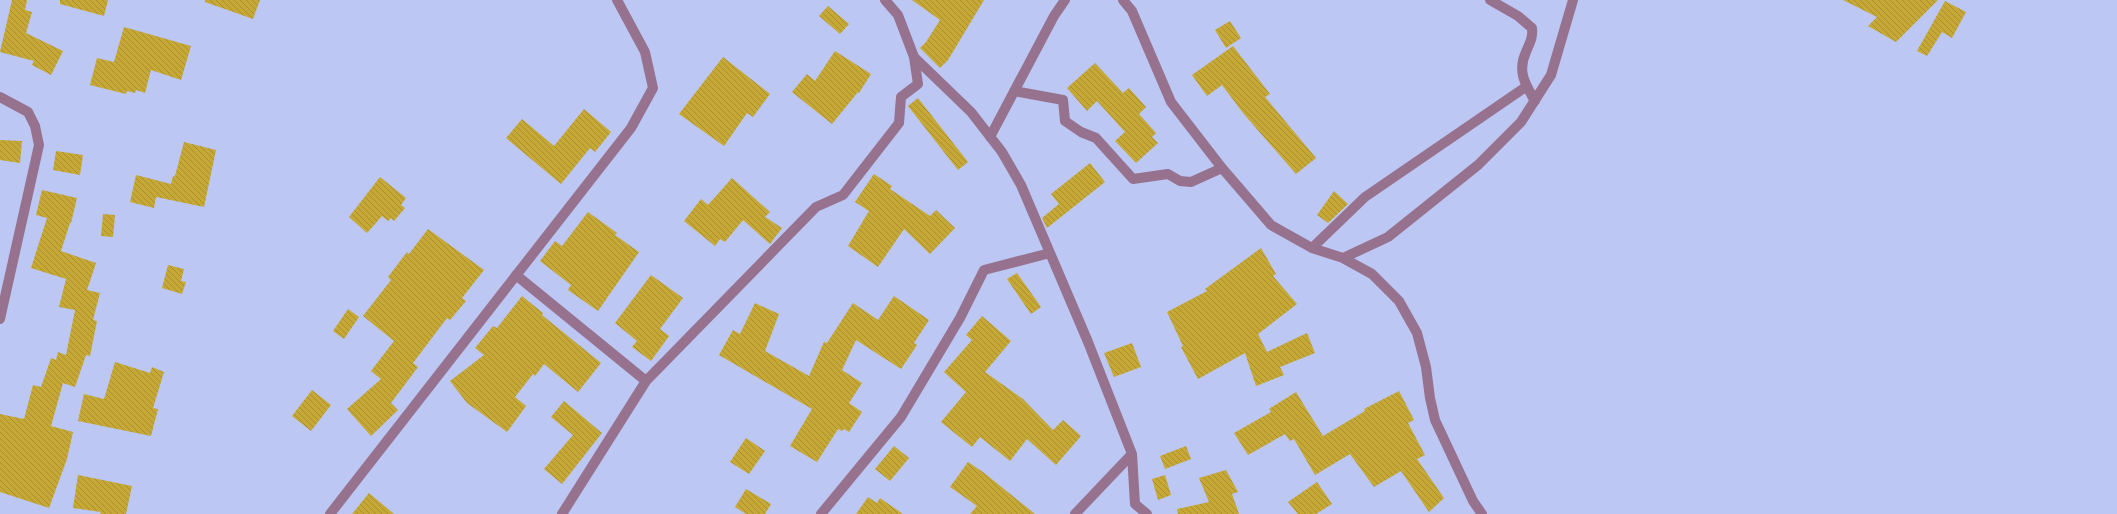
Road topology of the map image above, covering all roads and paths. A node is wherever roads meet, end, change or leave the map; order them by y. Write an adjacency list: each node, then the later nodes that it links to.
1 (617, 0): 17 (street)
2 (885, 0): 7 (street)
3 (1065, 0): 9 (street)
4 (1123, 0): 13 (street)
5 (1490, 0): 8 (street)
6 (1573, 0): 11 (street)
7 (914, 57): 12 (street); 19 (street)
8 (1527, 86): 11 (street); 14 (street)
9 (1014, 91): 12 (street); 13 (street)
10 (0, 98): 18 (street)
11 (1535, 101): 16 (street)
12 (990, 137): 15 (street)
13 (1222, 168): 14 (street)
14 (1312, 248): 16 (street)
15 (1050, 253): 20 (street); 23 (street)
16 (1344, 258): 26 (street)
17 (516, 275): 19 (street); 21 (street)
18 (0, 318)
19 (646, 381): 22 (street)
20 (1132, 454): 24 (street); 25 (street)
21 (330, 514)
22 (562, 514)
23 (821, 514)
24 (1075, 514)
25 (1147, 514)
26 (1482, 514)

